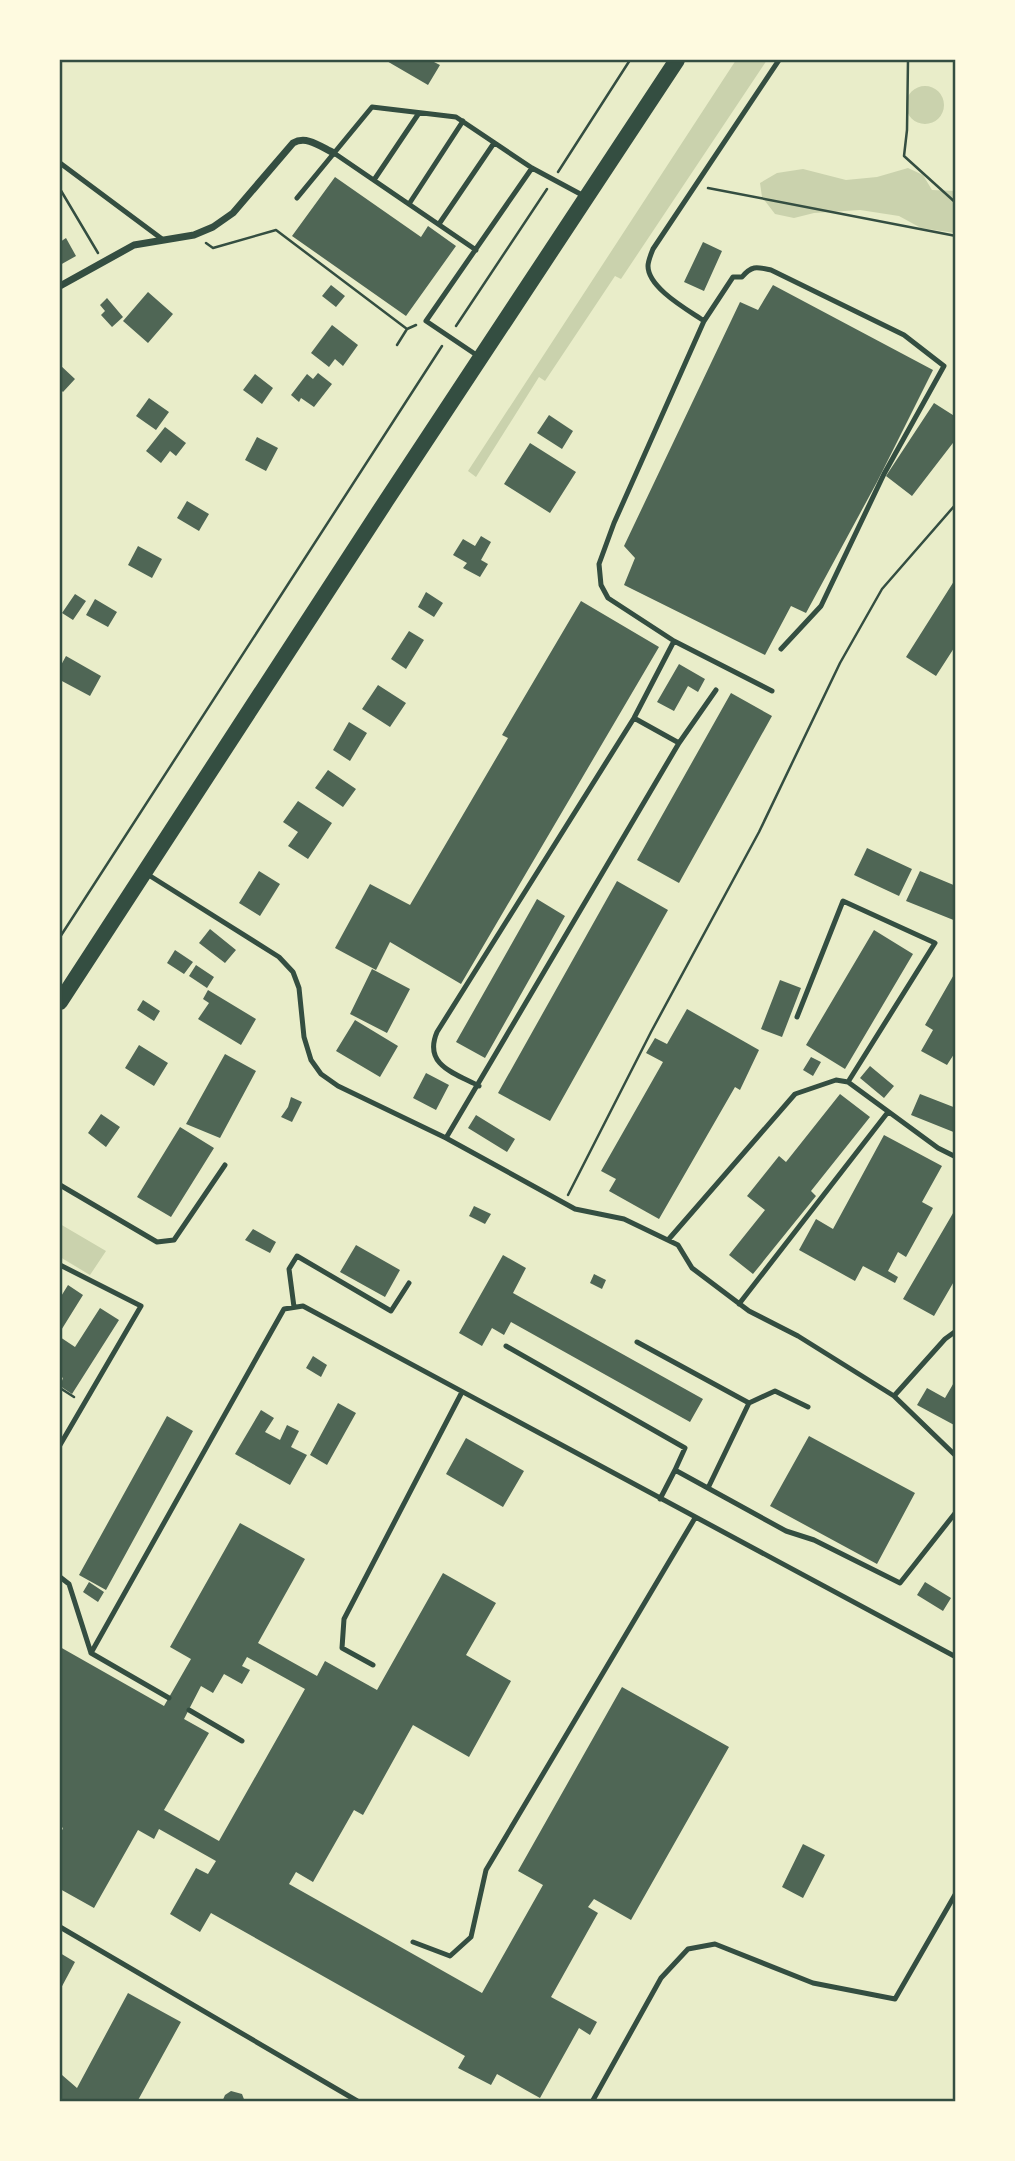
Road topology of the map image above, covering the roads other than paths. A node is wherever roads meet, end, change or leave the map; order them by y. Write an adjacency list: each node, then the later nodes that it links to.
1 (677, 60): 11 (main road)
2 (779, 60): 17 (lane)
3 (419, 113): 4 (lane); 6 (lane); 9 (lane)
4 (463, 121): 5 (lane); 12 (lane)
5 (494, 143): 8 (lane); 13 (lane)
6 (334, 153): 9 (lane); 10 (lane); 14 (street)
7 (60, 163): 14 (lane)
8 (532, 168): 11 (lane); 15 (lane)
9 (374, 180): 12 (lane)
10 (297, 198)
11 (586, 198): 18 (main road)
12 (408, 204): 13 (lane)
13 (439, 225): 15 (lane)
14 (162, 239): 16 (street)
15 (476, 250): 18 (lane)
16 (60, 286)
17 (704, 321): 19 (lane); 20 (lane)
18 (481, 357): 25 (main road)
19 (674, 641): 22 (lane); 23 (lane)
20 (780, 649)
21 (716, 690): 24 (lane)
22 (772, 691)
23 (634, 718): 24 (lane); 29 (lane)
24 (679, 743): 29 (lane)
25 (144, 873): 26 (main road); 31 (lane)
26 (60, 1002)
27 (797, 1017): 28 (lane)
28 (848, 1082): 30 (lane); 35 (lane)
29 (479, 1086): 31 (lane)
30 (888, 1112): 32 (lane); 38 (lane)
31 (446, 1138): 35 (lane)
32 (956, 1157)
33 (225, 1165): 34 (lane)
34 (60, 1185)
35 (668, 1240): 38 (lane)
36 (60, 1266): 47 (lane)
37 (409, 1283): 39 (lane)
38 (739, 1304): 44 (lane)
39 (294, 1307): 43 (lane); 55 (lane)
40 (956, 1331): 44 (lane)
41 (637, 1342): 45 (lane)
42 (506, 1346): 49 (lane)
43 (462, 1392): 51 (lane); 57 (lane)
44 (894, 1396): 48 (lane)
45 (749, 1403): 46 (lane); 50 (lane)
46 (808, 1407)
47 (60, 1446)
48 (956, 1456)
49 (675, 1470): 50 (lane); 51 (lane)
50 (708, 1488): 52 (lane)
51 (660, 1499): 53 (lane)
52 (956, 1512)
53 (695, 1518): 56 (lane); 63 (lane)
54 (60, 1577): 55 (lane)
55 (91, 1653): 58 (lane)
56 (956, 1657)
57 (373, 1665)
58 (169, 1698)
59 (189, 1710): 60 (lane)
60 (242, 1741)
61 (956, 1894): 67 (lane)
62 (60, 1927): 64 (lane)
63 (413, 1942)
64 (347, 2093): 65 (lane); 66 (lane)
65 (342, 2102)
66 (359, 2102)
67 (592, 2102)

